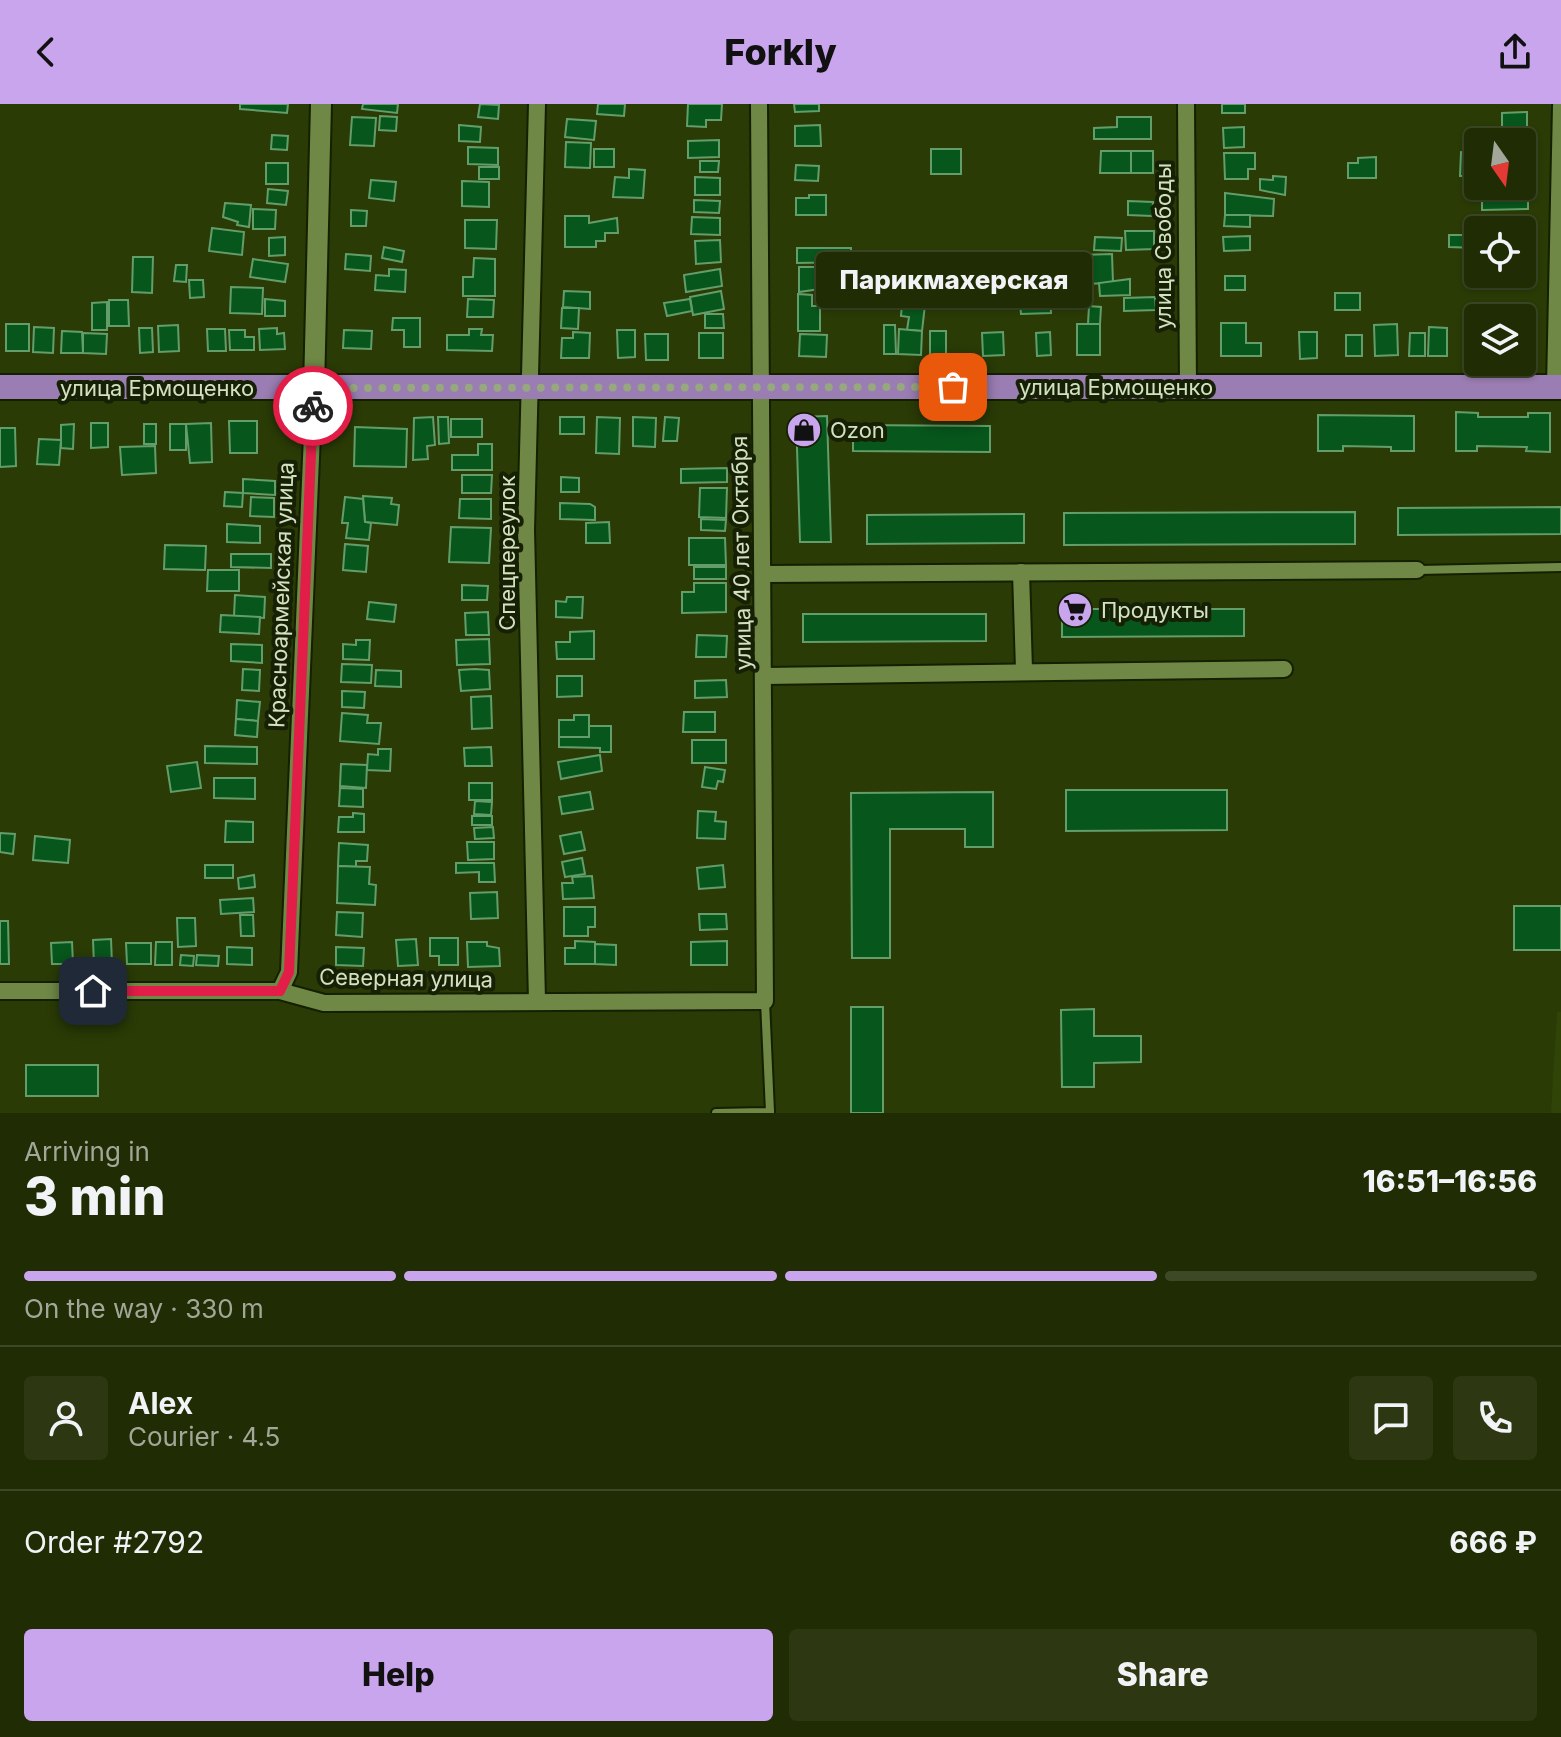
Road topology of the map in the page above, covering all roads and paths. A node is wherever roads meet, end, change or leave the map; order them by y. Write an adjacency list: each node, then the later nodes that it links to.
1 (321, 104): 11 (street, Красноармейская улица)
2 (537, 104): 7 (street, Спецпереулок)
3 (759, 104): 8 (street, улица 40 лет Октября)
4 (1186, 104): 9 (street, улица Свободы)
5 (1561, 106): 10 (street)
6 (0, 387): 11 (highway, улица Ермощенко)
7 (531, 387): 8 (highway, улица Ермощенко); 11 (highway, улица Ермощенко); 21 (street, Спецпереулок)
8 (761, 387): 9 (highway, улица Ермощенко); 15 (street, улица 40 лет Октября)
9 (1188, 387): 10 (highway, улица Ермощенко)
10 (1558, 387)
11 (314, 388): 20 (street, Красноармейская улица)
12 (1561, 567): 13 (lane)
13 (1417, 570): 14 (street)
14 (1021, 572): 15 (street); 17 (street)
15 (763, 574): 18 (street, улица 40 лет Октября)
16 (1284, 669): 17 (street)
17 (1024, 670): 18 (street)
18 (764, 676): 22 (street, улица 40 лет Октября)
19 (0, 991): 20 (street, Северная улица)
20 (280, 991): 21 (street, Северная улица)
21 (537, 1001): 22 (street, Северная улица)
22 (765, 1001): 24 (lane)
23 (716, 1113): 24 (lane)
24 (770, 1113)

